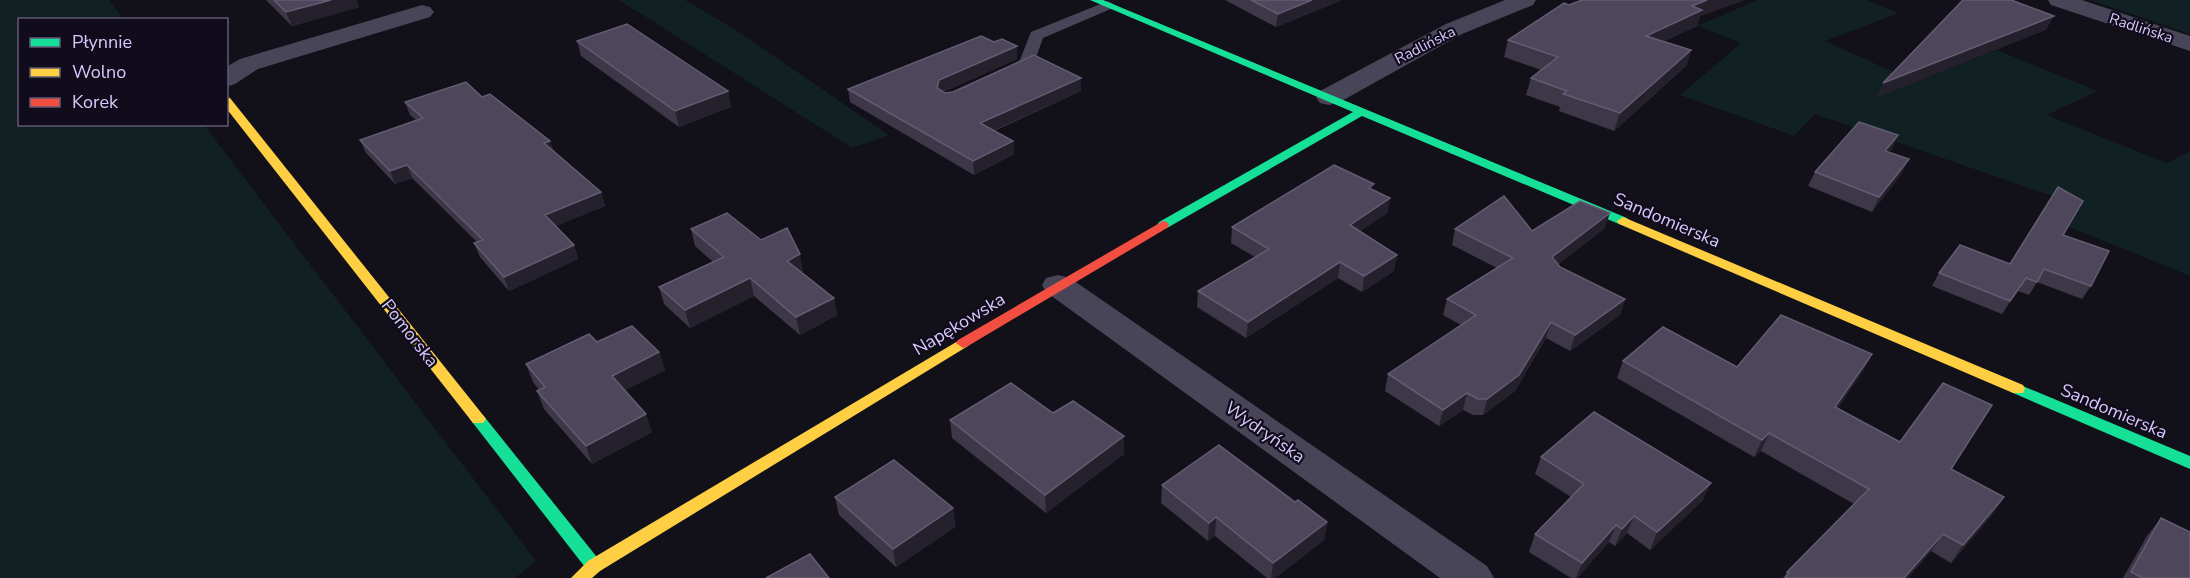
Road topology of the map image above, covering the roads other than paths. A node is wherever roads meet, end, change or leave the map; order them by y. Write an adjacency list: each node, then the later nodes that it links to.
1 (408, 0): 7 (street)
2 (1525, 0): 8 (street, Radlińska)
3 (2059, 0): 5 (street, Radlińska)
4 (1101, 3): 6 (lane); 8 (street, Sandomierska)
5 (2190, 44)
6 (997, 77)
7 (228, 78)
8 (1329, 97): 10 (street, Sandomierska)
9 (228, 103): 13 (street, Pomorska)
10 (1363, 111): 11 (street, Napękowska); 12 (street, Sandomierska)
11 (1058, 285): 13 (street, Napękowska); 15 (street, Wydryńska)
12 (2190, 463)
13 (594, 566): 14 (street, Napękowska)
14 (580, 578)
15 (1472, 578)

